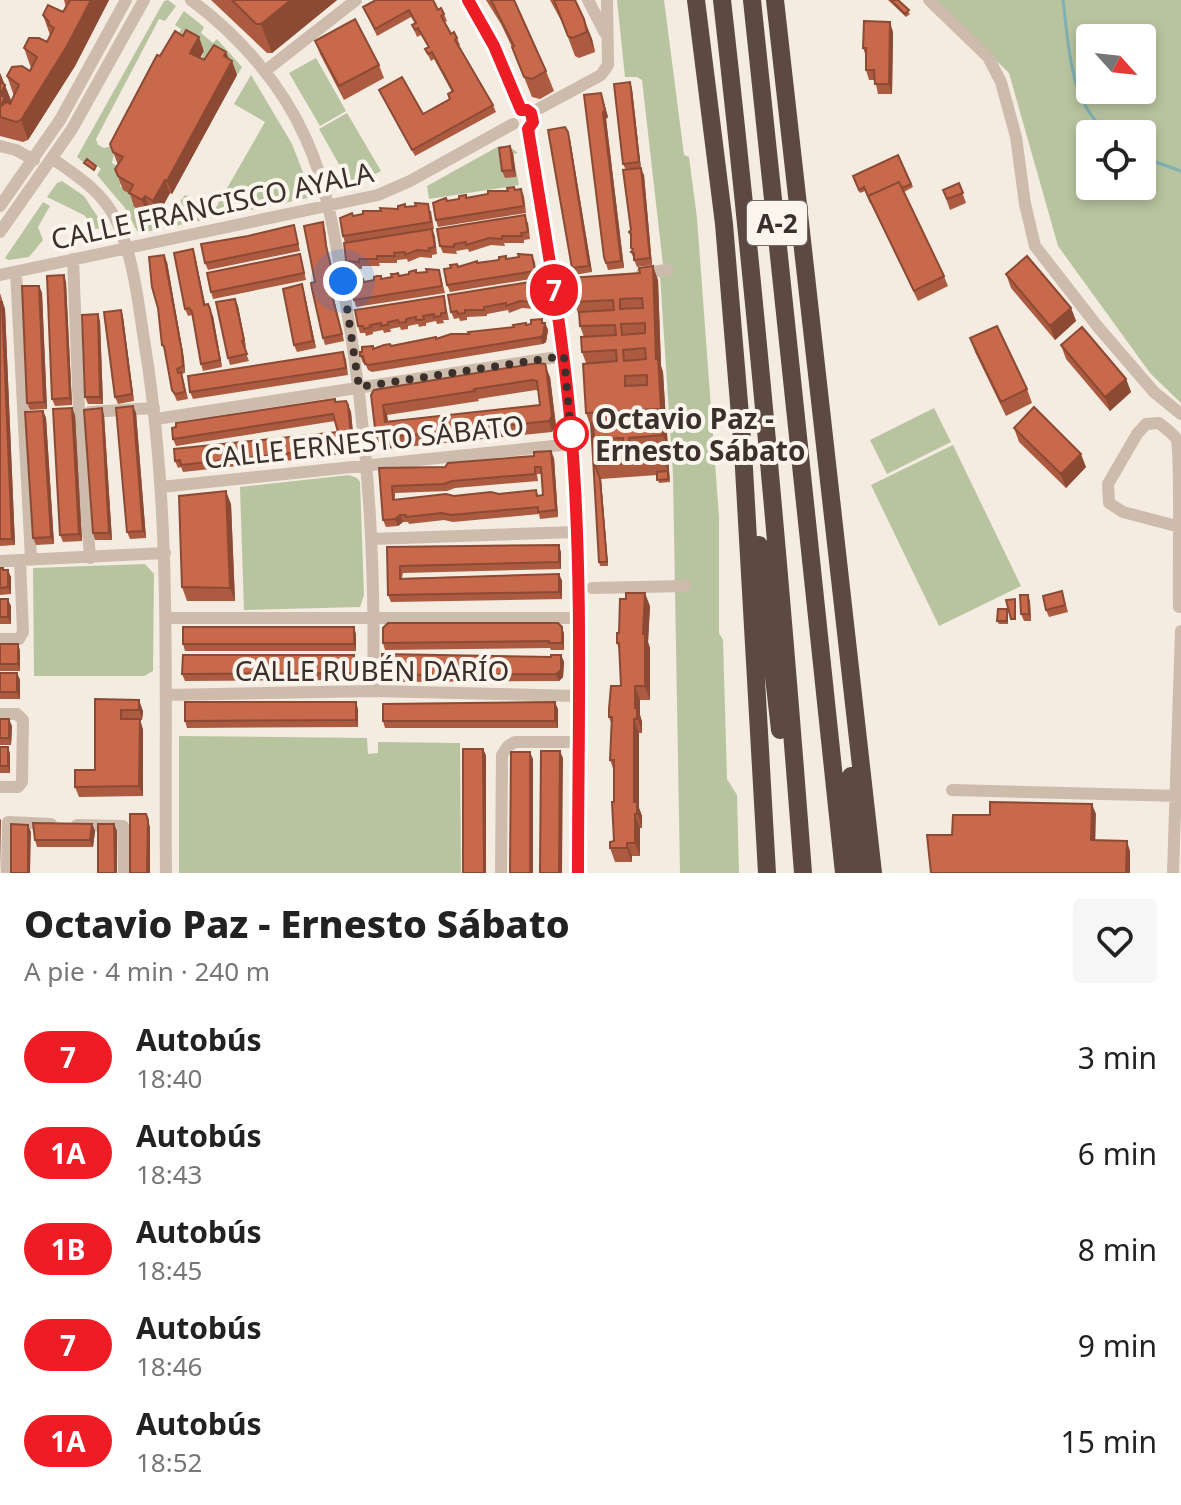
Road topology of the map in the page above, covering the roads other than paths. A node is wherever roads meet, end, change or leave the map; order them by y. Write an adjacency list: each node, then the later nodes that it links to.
1 (126, 0): 21 (street)
2 (144, 0): 20 (street)
3 (191, 0): 15 (street)
4 (356, 0): 15 (street)
5 (468, 0): 16 (street)
6 (588, 0): 14 (street)
7 (607, 0): 14 (street)
8 (696, 0): 41 (highway)
9 (722, 0): 76 (highway, A-2)
10 (752, 0): 77 (highway, A-2)
11 (775, 0): 24 (highway)
12 (786, 0): 24 (highway)
13 (929, 0): 37 (street)
14 (606, 36): 16 (street)
15 (265, 71): 22 (street)
16 (526, 112): 17 (street); 18 (street)
17 (513, 124): 18 (street); 22 (street, CALLE FRANCISCO AYALA)
18 (528, 129): 32 (street)
19 (0, 146): 21 (street)
20 (53, 159): 25 (street); 26 (street)
21 (34, 160): 23 (street)
22 (329, 205): 26 (street, CALLE FRANCISCO AYALA); 33 (street)
23 (0, 206)
24 (799, 215): 53 (highway)
25 (0, 232)
26 (126, 249): 27 (street, CALLE FRANCISCO AYALA); 36 (street)
27 (73, 259): 29 (street, CALLE FRANCISCO AYALA); 34 (street)
28 (668, 270): 31 (street)
29 (16, 272): 30 (street, CALLE FRANCISCO AYALA); 39 (street)
30 (0, 275)
31 (625, 276)
32 (564, 356): 33 (street); 40 (street)
33 (359, 387): 36 (street); 42 (street)
34 (79, 412): 35 (street); 36 (street); 48 (street)
35 (65, 413)
36 (155, 414): 43 (street)
37 (1181, 414)
38 (37, 415): 39 (street)
39 (23, 416): 49 (street)
40 (572, 444): 42 (street, CALLE ERNESTO SÁBATO); 45 (street)
41 (743, 451): 74 (highway); 75 (highway)
42 (368, 463): 43 (street, CALLE ERNESTO SÁBATO); 46 (street)
43 (161, 487): 47 (street)
44 (1180, 527): 44 (street); 54 (street)
45 (576, 532): 46 (street); 57 (street)
46 (372, 539): 56 (street)
47 (165, 553): 48 (street); 55 (street)
48 (90, 558): 49 (street)
49 (25, 560): 50 (street); 59 (street)
50 (0, 561)
51 (685, 586): 52 (street)
52 (592, 588)
53 (843, 607): 78 (highway); 79 (highway)
54 (1179, 607)
55 (167, 618): 56 (street); 61 (street)
56 (373, 618): 57 (street); 60 (street)
57 (578, 618): 62 (street)
58 (1180, 631): 67 (street)
59 (0, 639)
60 (373, 691): 61 (street, CALLE RUBÉN DARÍO); 62 (street, CALLE RUBÉN DARÍO)
61 (166, 695): 71 (street)
62 (578, 696): 64 (street)
63 (0, 714): 65 (street)
64 (578, 742): 72 (street); 73 (street)
65 (0, 787)
66 (952, 790): 67 (street)
67 (1178, 796): 68 (street)
68 (1177, 839): 80 (street)
69 (7, 873): 70 (street)
70 (124, 873)
71 (166, 873)
72 (501, 873)
73 (578, 873)
74 (766, 873)
75 (794, 873)
76 (803, 873)
77 (844, 873)
78 (855, 873)
79 (873, 873)
80 (1173, 873)

